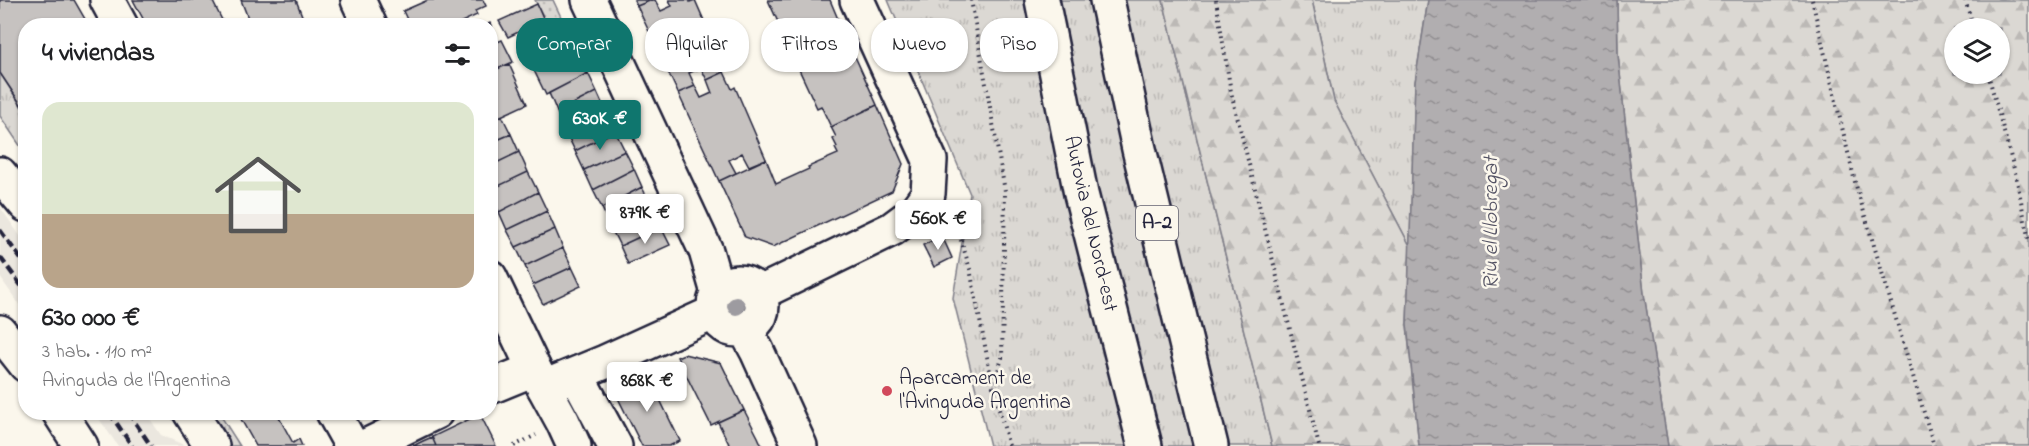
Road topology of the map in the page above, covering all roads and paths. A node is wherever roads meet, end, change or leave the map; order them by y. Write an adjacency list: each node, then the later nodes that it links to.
1 (107, 0): 11 (main road)
2 (358, 0): 12 (main road)
3 (589, 0): 21 (main road)
4 (857, 0): 17 (main road)
5 (971, 0): 28 (path)
6 (1042, 0): 45 (main road, Autovia del Nord-est)
7 (1107, 0): 46 (main road, A-2)
8 (1215, 0): 47 (path)
9 (1812, 0): 48 (path)
10 (1965, 0): 13 (path)
11 (117, 18)
12 (366, 18)
13 (1971, 18)
14 (1991, 84): 18 (path)
15 (0, 174): 16 (main road)
16 (18, 195)
17 (939, 199): 20 (main road); 28 (path)
18 (2029, 241)
19 (498, 293): 26 (main road)
20 (758, 294): 21 (main road); 22 (main road)
21 (717, 303): 22 (main road); 25 (main road)
22 (745, 329): 43 (main road)
23 (0, 332): 24 (main road)
24 (18, 355)
25 (576, 374): 26 (main road); 42 (main road)
26 (539, 378): 27 (main road); 41 (main road)
27 (498, 386)
28 (993, 387): 44 (path)
29 (64, 420): 35 (main road)
30 (194, 420): 36 (main road)
31 (337, 420): 37 (main road)
32 (420, 420): 38 (main road)
33 (542, 432): 34 (path)
34 (525, 441): 39 (path); 40 (path)
35 (81, 446)
36 (212, 446)
37 (352, 446)
38 (366, 446)
39 (514, 446)
40 (528, 446)
41 (574, 446)
42 (615, 446)
43 (800, 446)
44 (1009, 446)
45 (1145, 446)
46 (1211, 446)
47 (1319, 446)
48 (1934, 446)

